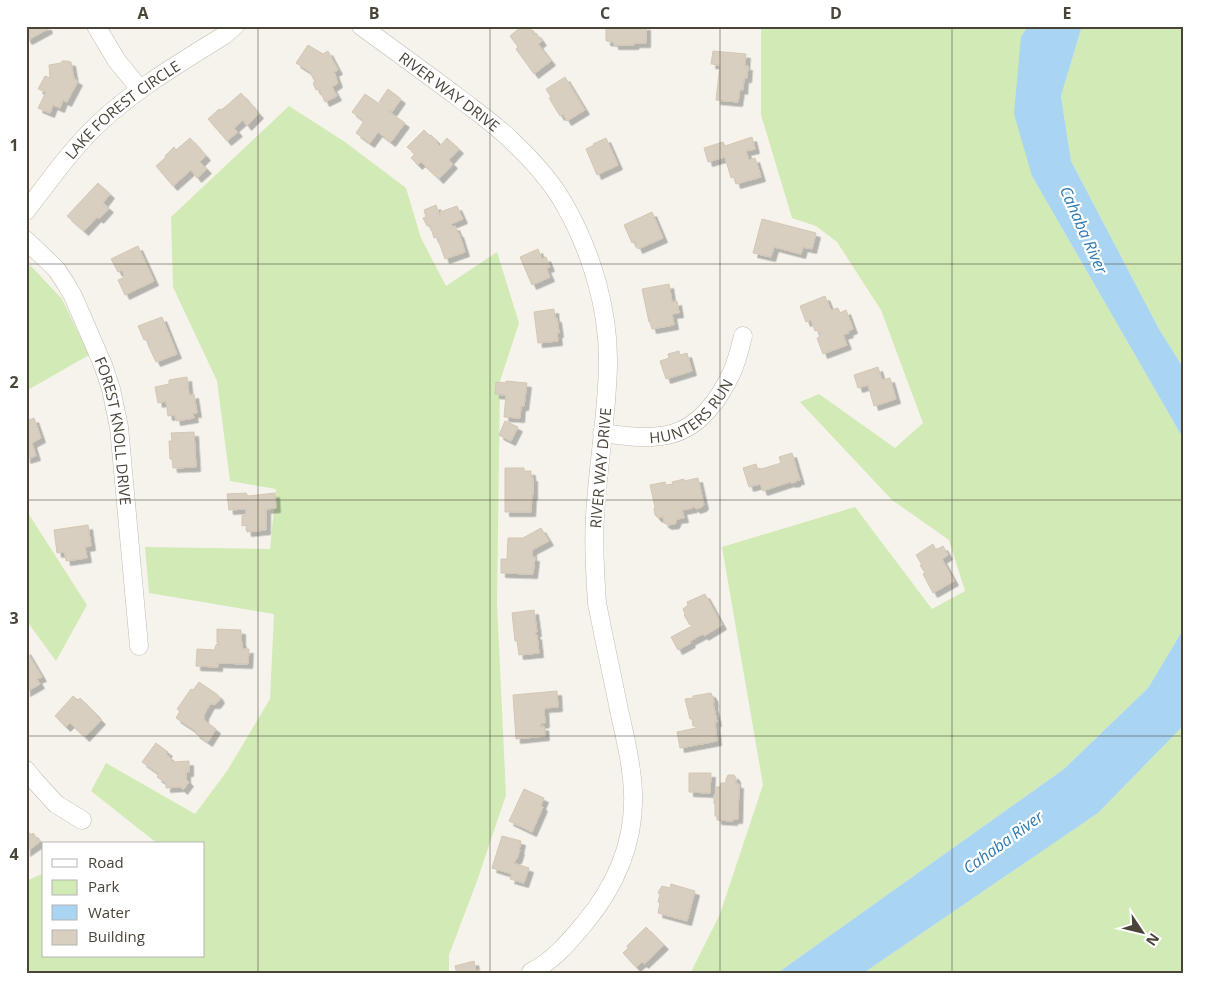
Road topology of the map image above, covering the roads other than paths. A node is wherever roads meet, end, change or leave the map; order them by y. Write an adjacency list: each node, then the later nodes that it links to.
1 (96, 26): 4 (street)
2 (235, 26): 4 (street, LAKE FOREST CIRCLE)
3 (361, 26): 8 (street, RIVER WAY DRIVE)
4 (140, 90): 5 (street, LAKE FOREST CIRCLE)
5 (26, 211)
6 (26, 240): 9 (street, FOREST KNOLL DRIVE)
7 (743, 336): 8 (street, HUNTERS RUN)
8 (602, 433): 12 (street, RIVER WAY DRIVE)
9 (139, 646)
10 (26, 770): 11 (street)
11 (82, 820)
12 (531, 972)

